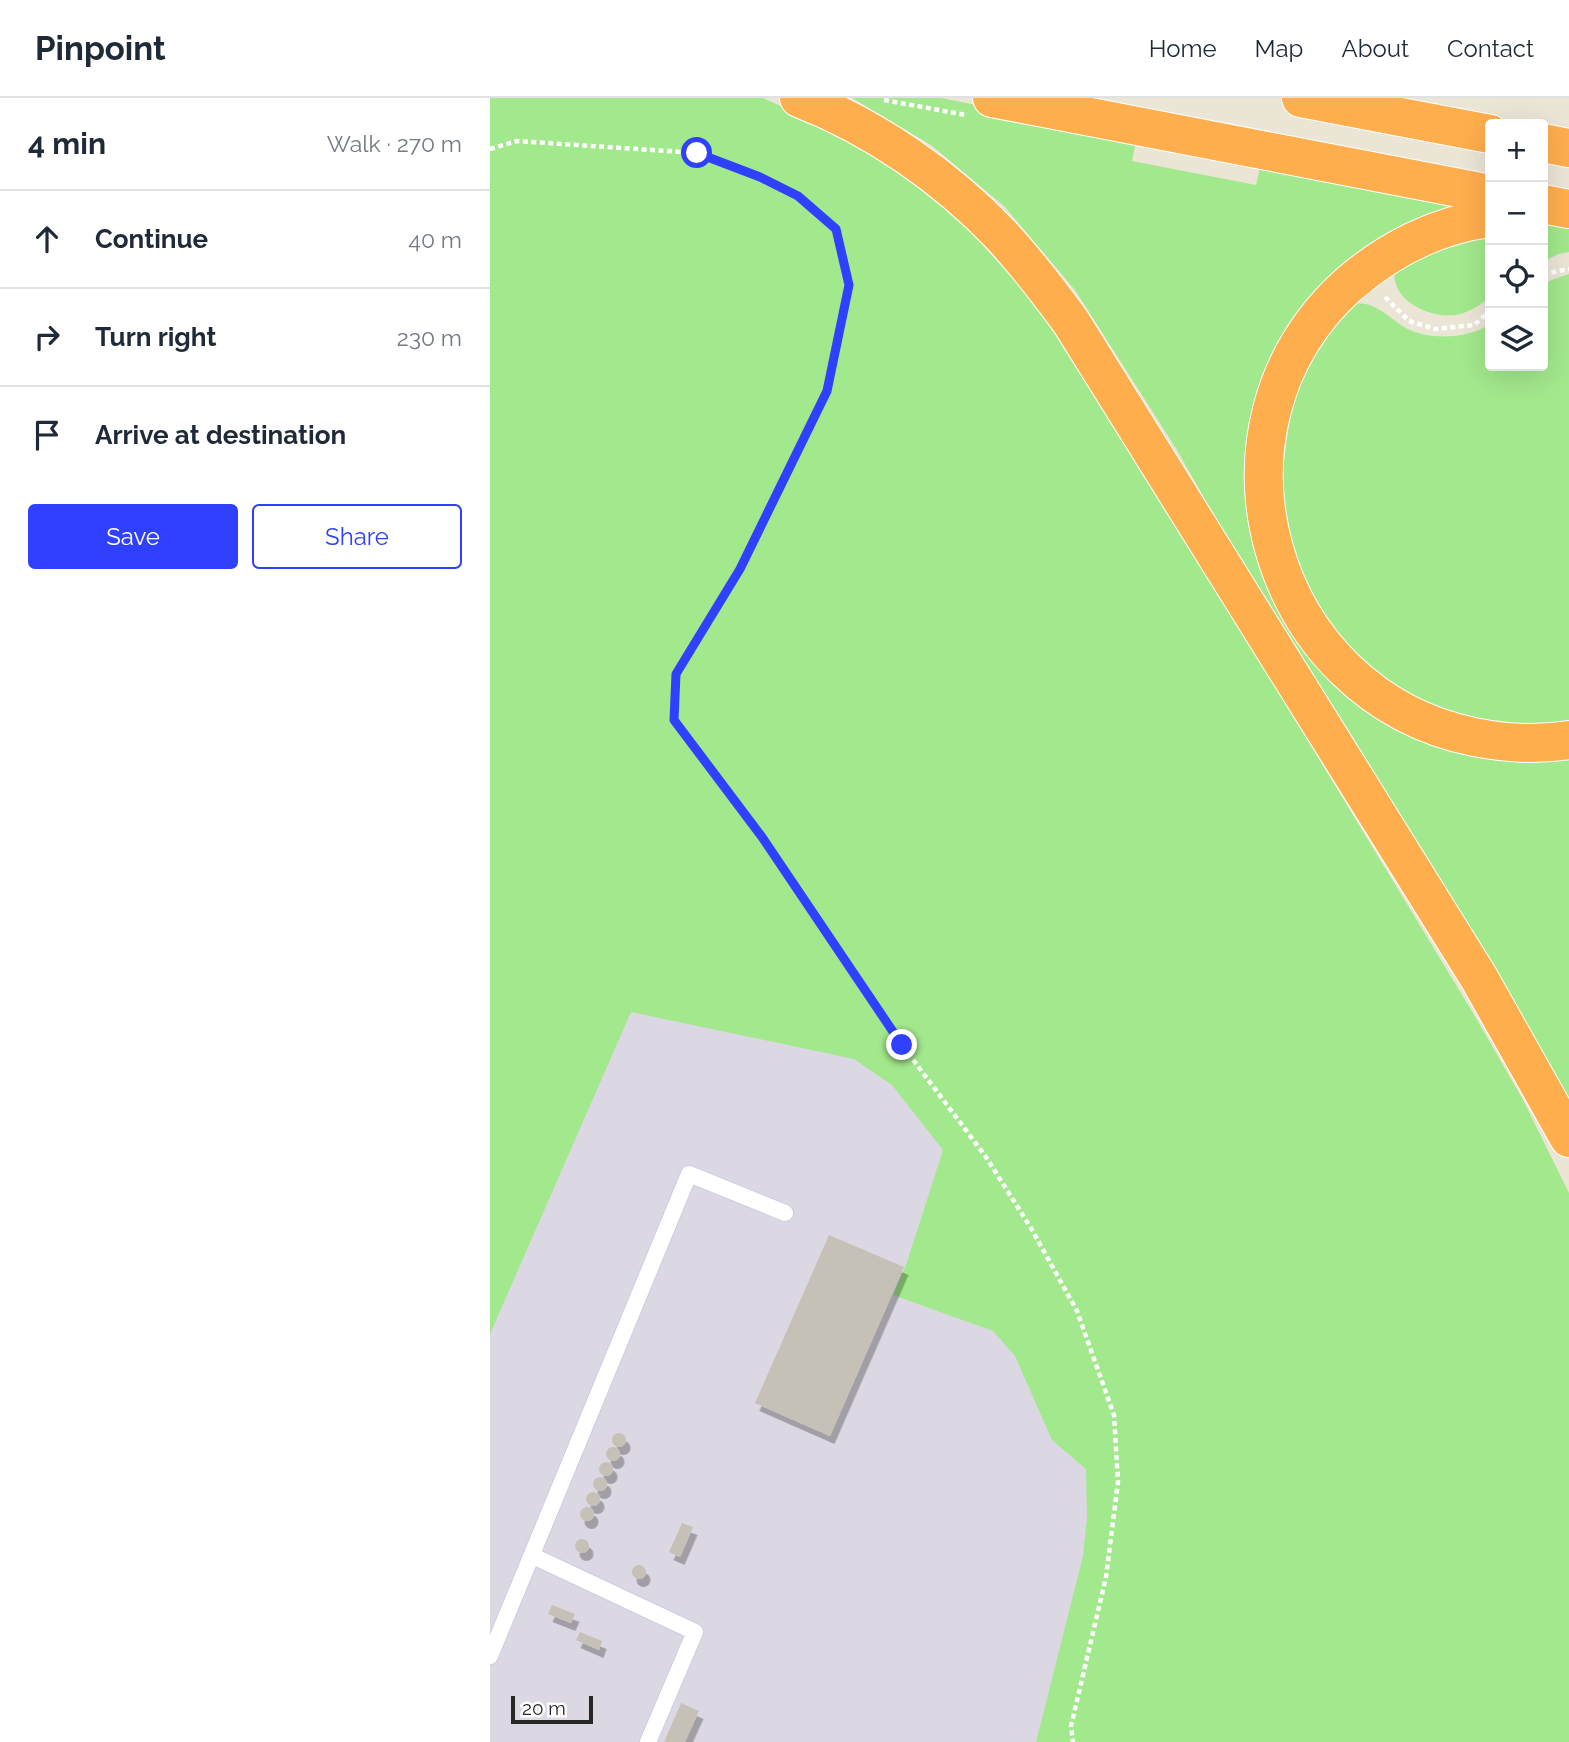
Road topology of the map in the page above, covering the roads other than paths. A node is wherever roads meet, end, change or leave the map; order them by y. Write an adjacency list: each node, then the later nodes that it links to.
1 (799, 98): 14 (highway)
2 (992, 98): 7 (highway)
3 (1301, 98): 4 (highway)
4 (1485, 133)
5 (1548, 144): 6 (highway)
6 (1569, 148)
7 (1485, 193)
8 (1548, 205): 9 (highway)
9 (1569, 209)
10 (1548, 216): 11 (highway)
11 (1569, 218)
12 (1485, 219): 13 (highway)
13 (1569, 740)
14 (1569, 1138)
15 (785, 1213): 16 (lane)
16 (533, 1556): 17 (lane); 18 (lane)
17 (490, 1656)
18 (648, 1742)

